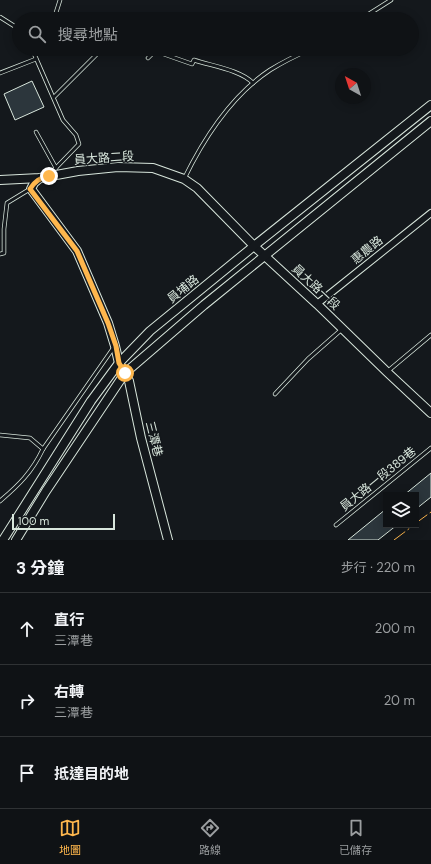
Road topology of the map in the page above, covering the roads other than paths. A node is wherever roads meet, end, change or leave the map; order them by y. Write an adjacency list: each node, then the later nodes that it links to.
1 (60, 0): 5 (lane)
2 (381, 0): 4 (lane)
3 (391, 0): 4 (lane)
4 (384, 4): 6 (lane)
5 (56, 12)
6 (372, 12)
7 (0, 16): 8 (lane)
8 (12, 24)
9 (35, 56): 13 (lane)
10 (95, 56): 16 (lane)
11 (169, 56): 15 (lane)
12 (297, 56): 15 (lane)
13 (36, 59): 14 (lane); 16 (lane)
14 (0, 73)
15 (253, 83): 23 (lane)
16 (54, 97): 20 (lane)
17 (431, 105): 27 (street, 員埔路)
18 (431, 121): 29 (street, 員埔路)
19 (36, 132): 20 (lane)
20 (56, 168): 21 (lane)
21 (49, 176): 22 (street, 員大路二段); 23 (street, 員大路二段)
22 (40, 178): 24 (street, 員大路二段); 25 (street)
23 (184, 179): 27 (street, 員大路一段)
24 (0, 180)
25 (30, 189): 28 (lane); 33 (street, 三潭巷)
26 (431, 213): 30 (street, 惠農路)
27 (254, 246): 29 (street, 員大路一段); 34 (street, 員埔路)
28 (0, 254)
29 (265, 256): 30 (street, 員大路一段); 36 (street, 員埔路)
30 (318, 304): 31 (street, 員大路一段)
31 (343, 329): 35 (street, 員大路一段); 37 (lane)
32 (431, 335): 35 (lane)
33 (116, 346): 34 (street, 三潭巷); 41 (lane)
34 (119, 363): 36 (street, 三潭巷); 44 (street, 員埔路)
35 (387, 372): 38 (street, 員大路一段)
36 (125, 373): 45 (street, 員埔路); 46 (street, 三潭巷)
37 (275, 394)
38 (431, 413)
39 (0, 435): 41 (lane)
40 (431, 448): 43 (lane, 員大路一段389巷)
41 (42, 449): 42 (lane)
42 (0, 500)
43 (336, 525)
44 (3, 540)
45 (16, 540)
46 (168, 540)

